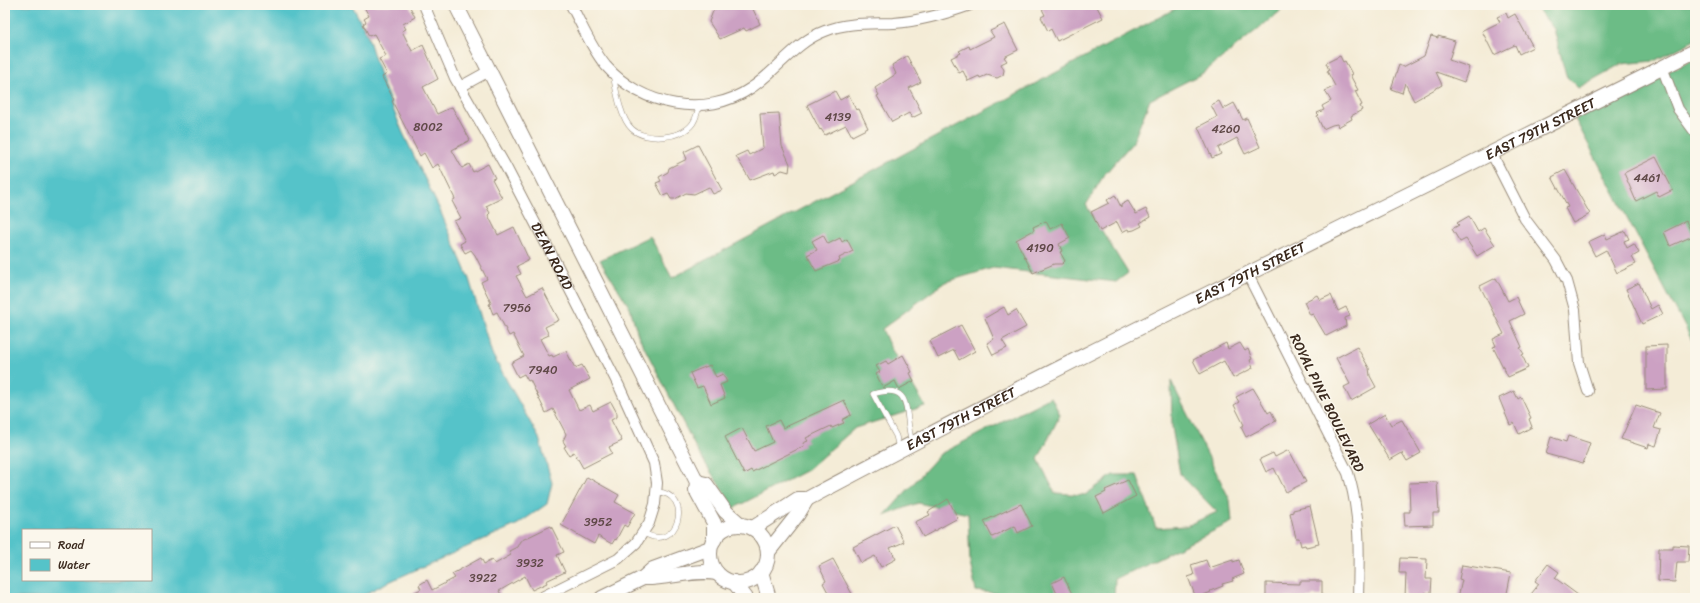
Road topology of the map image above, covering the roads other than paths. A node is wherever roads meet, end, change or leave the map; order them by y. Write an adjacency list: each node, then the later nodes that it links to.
1 (424, 5): 9 (street, DEAN ROAD)
2 (456, 5): 7 (street, DEAN ROAD)
3 (571, 5): 8 (street)
4 (970, 5): 10 (street)
5 (1695, 51): 6 (street, EAST 79TH STREET)
6 (1662, 67): 11 (street); 12 (street, EAST 79TH STREET)
7 (489, 71): 9 (street); 17 (street, DEAN ROAD)
8 (613, 73): 10 (street); 10 (lane)
9 (460, 87): 18 (street, DEAN ROAD)
10 (699, 105)
11 (1695, 132)
12 (1492, 154): 13 (street, EAST 79TH STREET); 14 (street)
13 (1248, 275): 15 (street, EAST 79TH STREET); 32 (street, ROYAL PINE BOULEVARD)
14 (1588, 390)
15 (912, 443): 16 (street, EAST 79TH STREET); 16 (lane)
16 (900, 450): 19 (street, EAST 79TH STREET)
17 (697, 482): 20 (street, DEAN ROAD); 22 (street, DEAN ROAD)
18 (657, 492): 21 (street, DEAN ROAD); 21 (lane)
19 (807, 499): 20 (street, EAST 79TH STREET); 23 (street)
20 (747, 527): 22 (street); 23 (street)
21 (644, 533): 28 (street)
22 (712, 544): 25 (street); 26 (street)
23 (768, 552): 24 (street)
24 (762, 572): 27 (street); 31 (street)
25 (717, 573): 26 (street); 27 (street)
26 (643, 578): 29 (street)
27 (734, 582): 30 (street)
28 (540, 598)
29 (602, 598)
30 (746, 598)
31 (769, 598)
32 (1358, 598)

